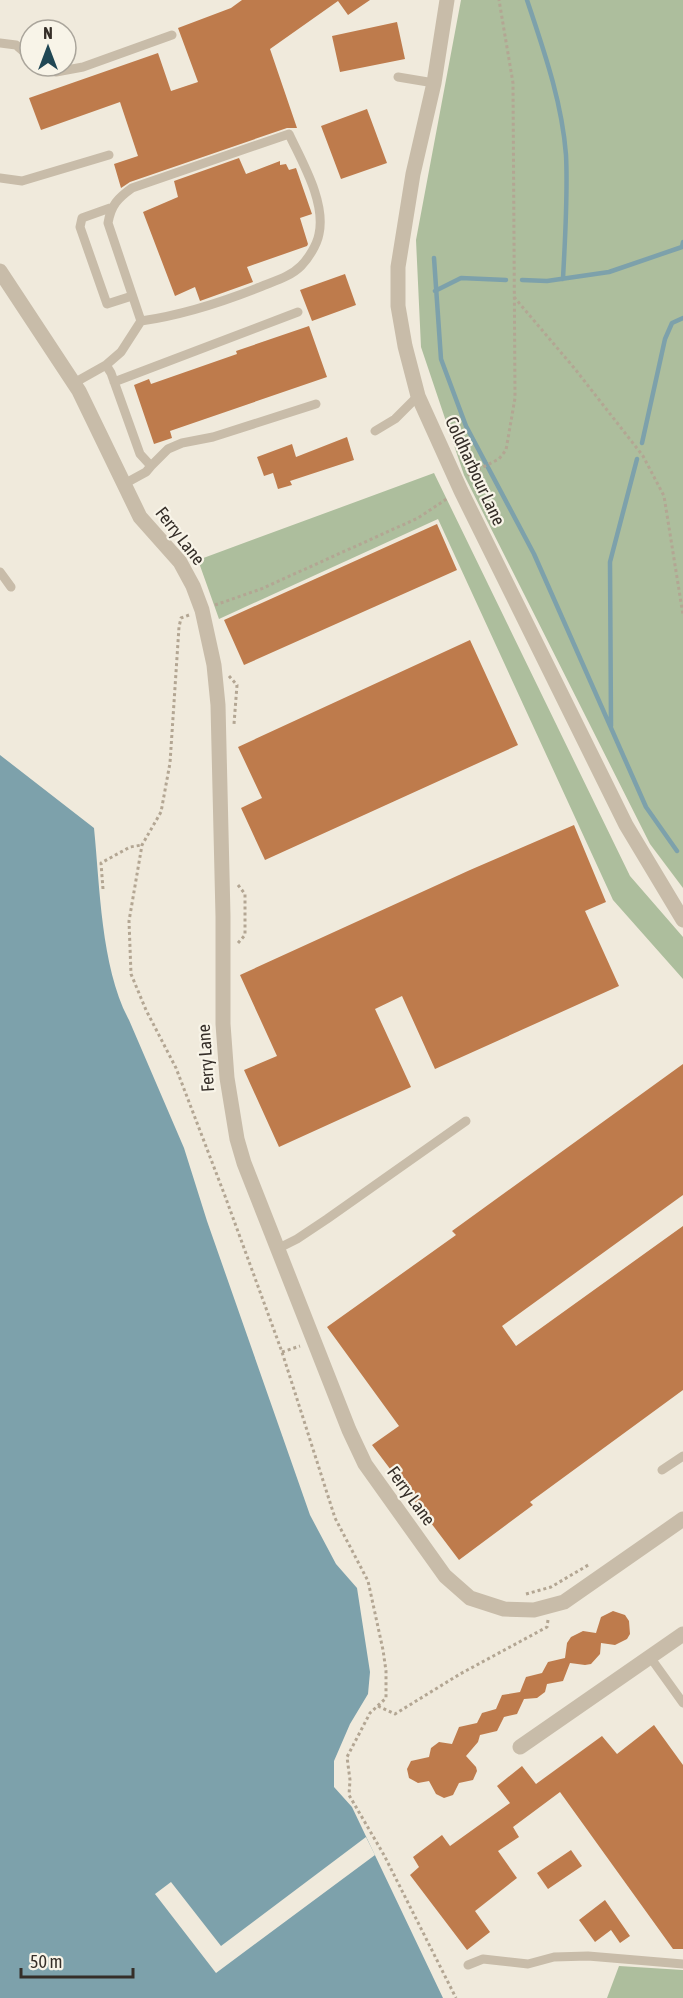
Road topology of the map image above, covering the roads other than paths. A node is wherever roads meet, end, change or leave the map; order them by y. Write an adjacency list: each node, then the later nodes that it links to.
1 (447, 0): 7 (street, Coldharbour Lane)
2 (172, 35): 5 (lane)
3 (0, 43): 4 (lane)
4 (18, 47)
5 (78, 68)
6 (398, 78): 7 (lane)
7 (434, 83): 18 (street, Coldharbour Lane)
8 (109, 155): 9 (lane)
9 (0, 178)
10 (110, 208): 12 (lane); 12 (lane); 14 (lane)
11 (0, 271): 17 (street, Ferry Lane)
12 (132, 296): 14 (lane)
13 (298, 312): 16 (lane)
14 (141, 321): 15 (lane)
15 (106, 365): 16 (lane); 17 (lane)
16 (114, 382): 21 (lane)
17 (74, 383): 22 (street, Ferry Lane)
18 (418, 396): 20 (lane); 25 (street, Coldharbour Lane)
19 (316, 404): 21 (lane)
20 (375, 431)
21 (151, 466): 22 (lane)
22 (124, 484): 27 (street, Ferry Lane)
23 (0, 572): 24 (lane)
24 (11, 587)
25 (683, 920)
26 (466, 1120): 27 (lane)
27 (277, 1249): 30 (street, Ferry Lane)
28 (683, 1456): 29 (lane)
29 (662, 1470)
30 (683, 1519)
31 (683, 1634): 32 (street)
32 (650, 1657): 33 (lane); 34 (street)
33 (683, 1701)
34 (520, 1747)
35 (683, 1964): 36 (lane)
36 (468, 1965)

